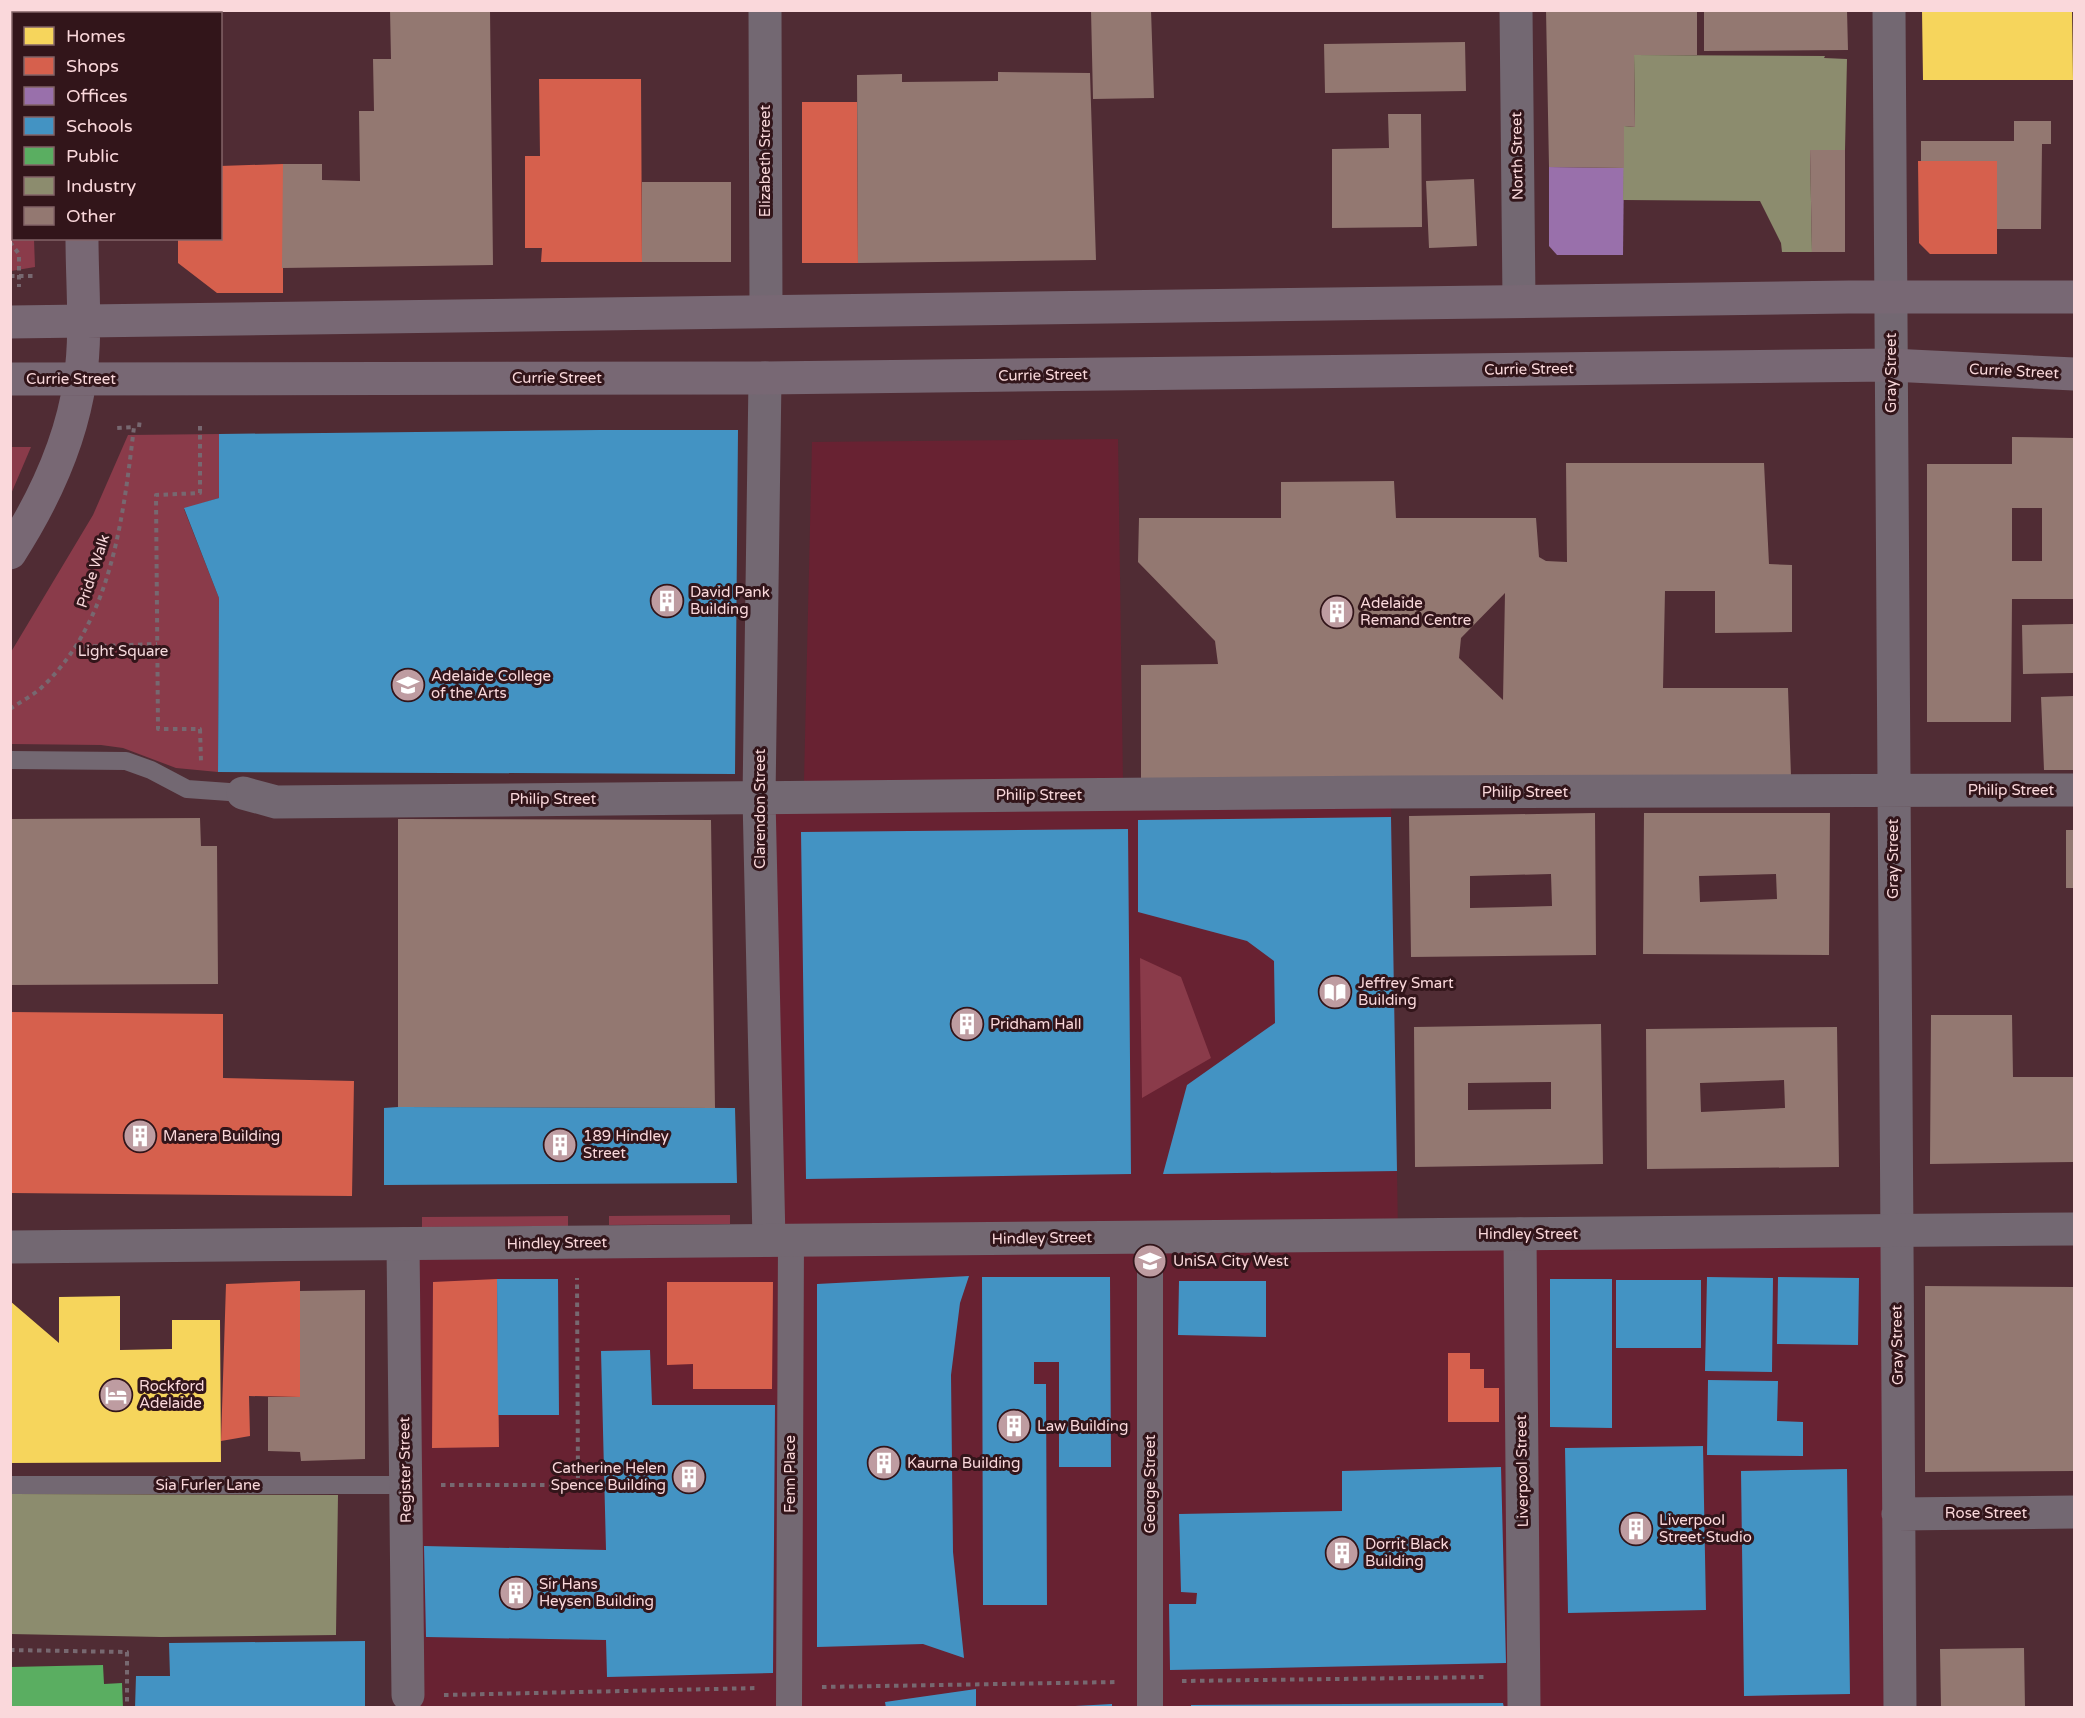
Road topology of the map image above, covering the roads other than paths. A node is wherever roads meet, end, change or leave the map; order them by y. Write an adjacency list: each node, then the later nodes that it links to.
1 (765, 10): 8 (street, Elizabeth Street)
2 (1516, 10): 7 (street, North Street)
3 (1890, 10): 5 (street, Gray Street)
4 (82, 240): 9 (main road)
5 (1890, 296): 6 (main road); 7 (main road); 11 (street, Gray Street)
6 (2074, 297)
7 (1518, 301): 8 (main road)
8 (766, 311): 9 (main road)
9 (82, 320): 10 (main road); 15 (main road)
10 (10, 322)
11 (1891, 365): 12 (main road, Currie Street); 13 (main road, Currie Street); 18 (street, Gray Street)
12 (2074, 374)
13 (765, 378): 15 (main road, Currie Street); 21 (street, Clarendon Street)
14 (10, 379): 15 (main road, Currie Street)
15 (80, 379): 16 (main road)
16 (10, 553)
17 (10, 760): 20 (lane, Philip Street)
18 (1893, 790): 19 (street, Philip Street); 21 (street, Philip Street); 23 (street, Gray Street)
19 (2074, 790)
20 (243, 793): 21 (street, Philip Street)
21 (759, 798): 25 (street, Clarendon Street)
22 (2074, 1229): 23 (street, Hindley Street)
23 (1895, 1230): 24 (street, Hindley Street); 32 (street, Gray Street)
24 (1520, 1234): 25 (street, Hindley Street); 33 (street, Liverpool Street)
25 (780, 1240): 26 (street, Hindley Street); 35 (street, Fenn Place)
26 (404, 1244): 27 (street, Hindley Street); 30 (street, Register Street)
27 (10, 1248)
28 (1150, 1260): 36 (street, George Street)
29 (10, 1485): 30 (lane, Sia Furler Lane)
30 (405, 1485): 34 (street, Register Street)
31 (2074, 1512): 32 (street, Rose Street)
32 (1898, 1514): 37 (street, Gray Street)
33 (1524, 1692)
34 (408, 1695)
35 (789, 1698)
36 (1150, 1707)
37 (1900, 1707)

